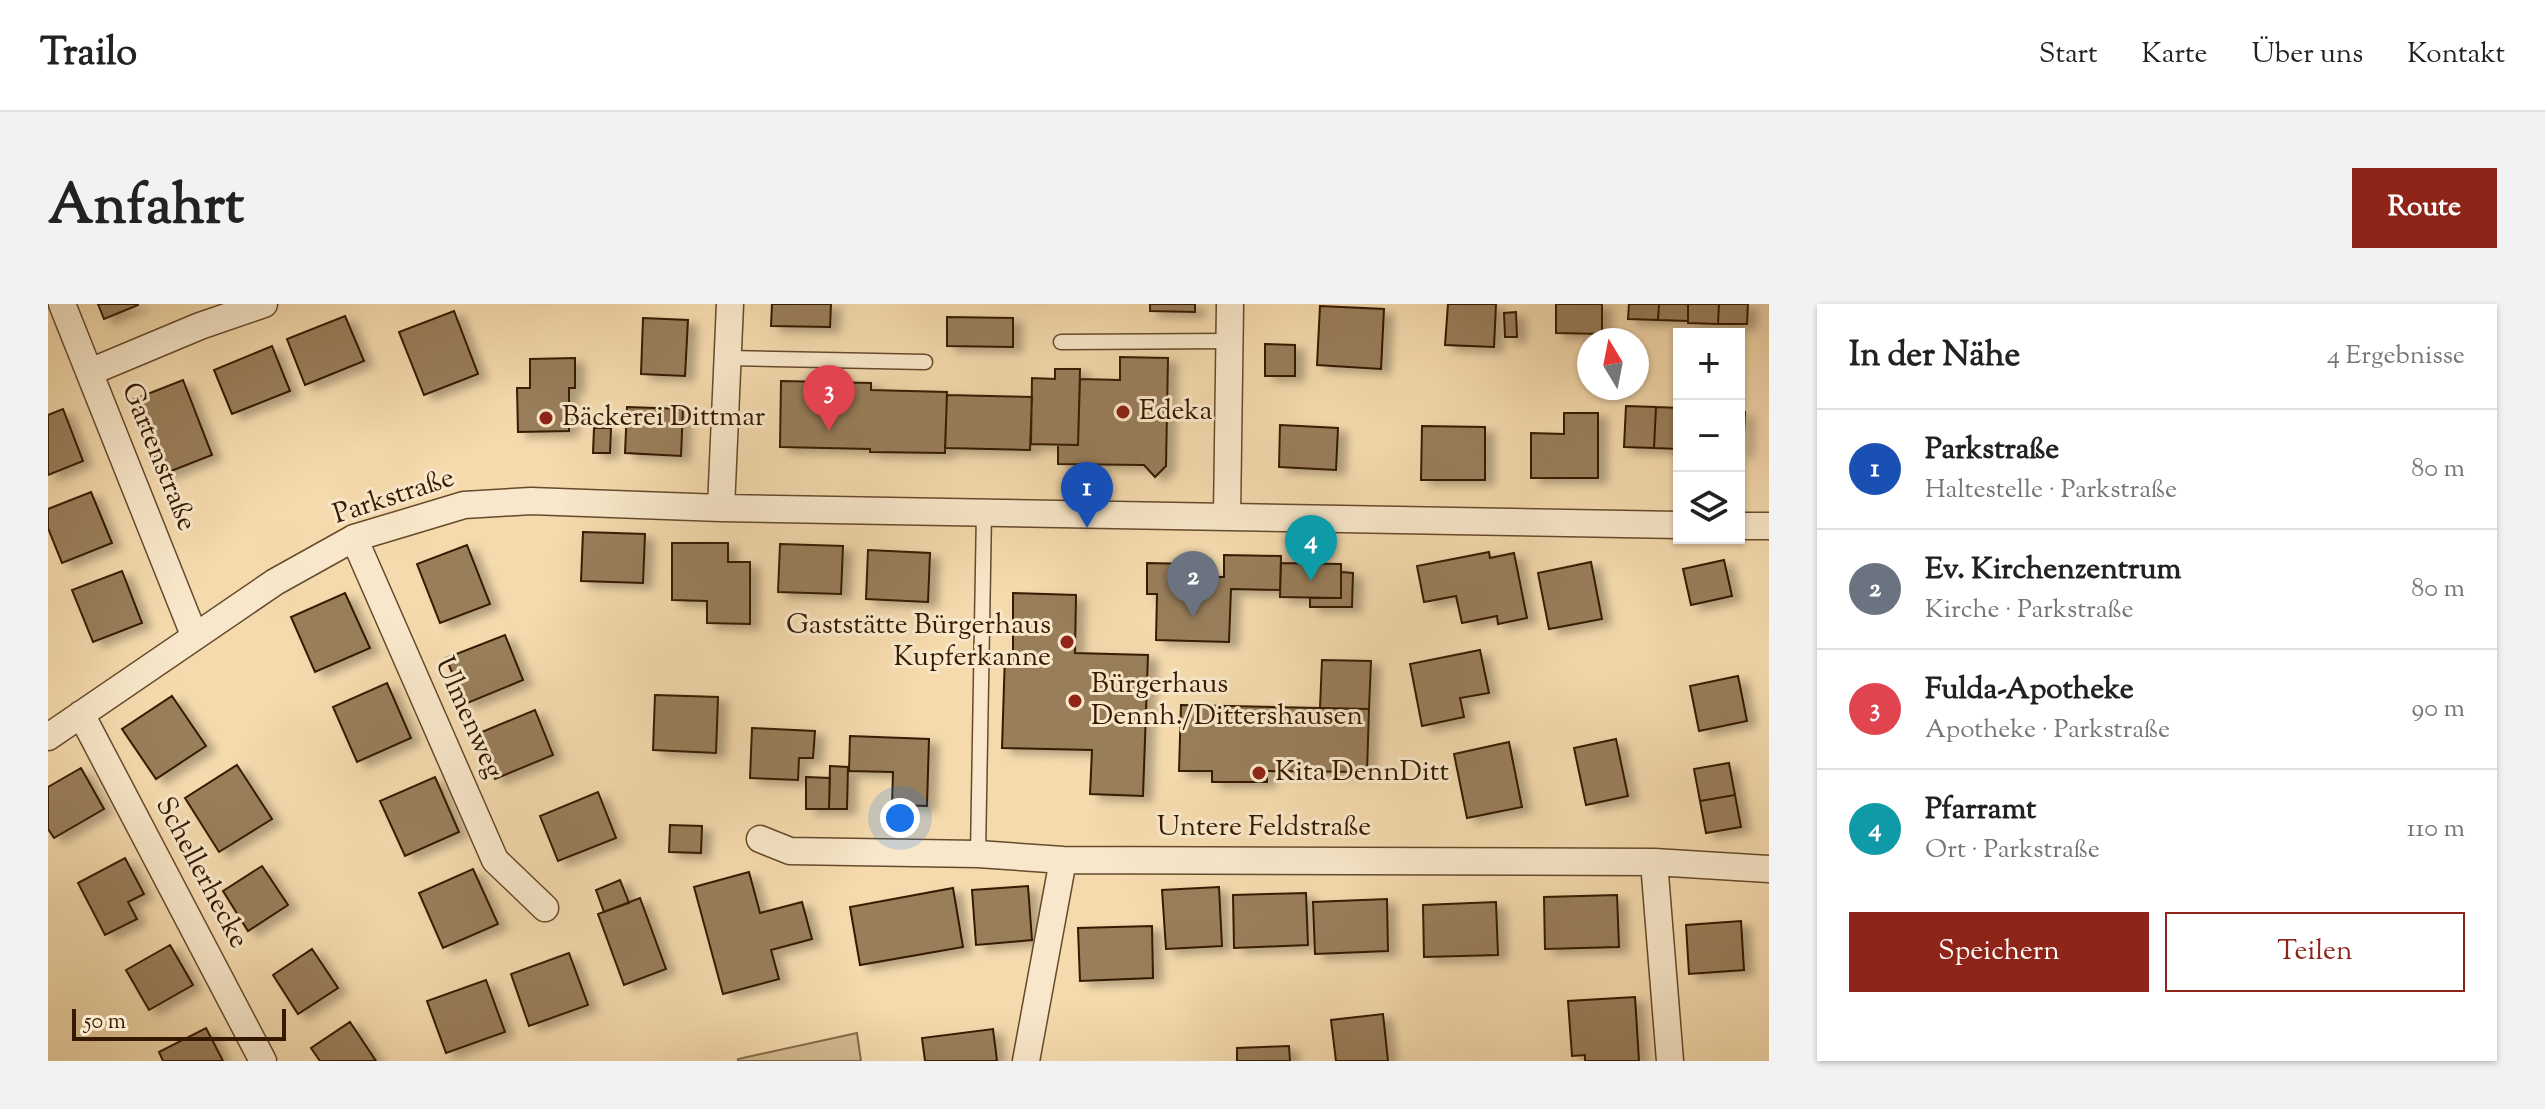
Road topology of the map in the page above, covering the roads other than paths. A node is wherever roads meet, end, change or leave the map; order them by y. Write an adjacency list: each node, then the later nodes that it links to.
1 (62, 304): 9 (street, Gartenstraße)
2 (264, 304): 9 (street)
3 (730, 304): 7 (street)
4 (1230, 304): 5 (street)
5 (1229, 341): 6 (lane); 12 (street)
6 (1061, 342)
7 (728, 358): 8 (lane); 10 (street)
8 (925, 362)
9 (90, 372): 17 (street, Gartenstraße)
10 (721, 508): 11 (street, Parkstraße); 16 (street, Parkstraße)
11 (984, 512): 12 (street, Parkstraße); 21 (lane)
12 (1227, 516): 13 (street, Parkstraße)
13 (1673, 525)
14 (1745, 526): 15 (street)
15 (1769, 526)
16 (354, 538): 17 (street, Parkstraße); 25 (street, Ulmenweg)
17 (194, 635): 18 (street, Parkstraße)
18 (81, 714): 19 (street, Parkstraße); 26 (street, Schellerhecke)
19 (48, 737)
20 (760, 839): 21 (street, Untere Feldstraße)
21 (978, 854): 22 (street, Untere Feldstraße)
22 (1063, 860): 23 (street, Untere Feldstraße); 27 (street)
23 (1654, 862): 24 (street, Untere Feldstraße); 28 (street)
24 (1769, 869)
25 (545, 908)
26 (263, 1061)
27 (1026, 1061)
28 (1670, 1061)

